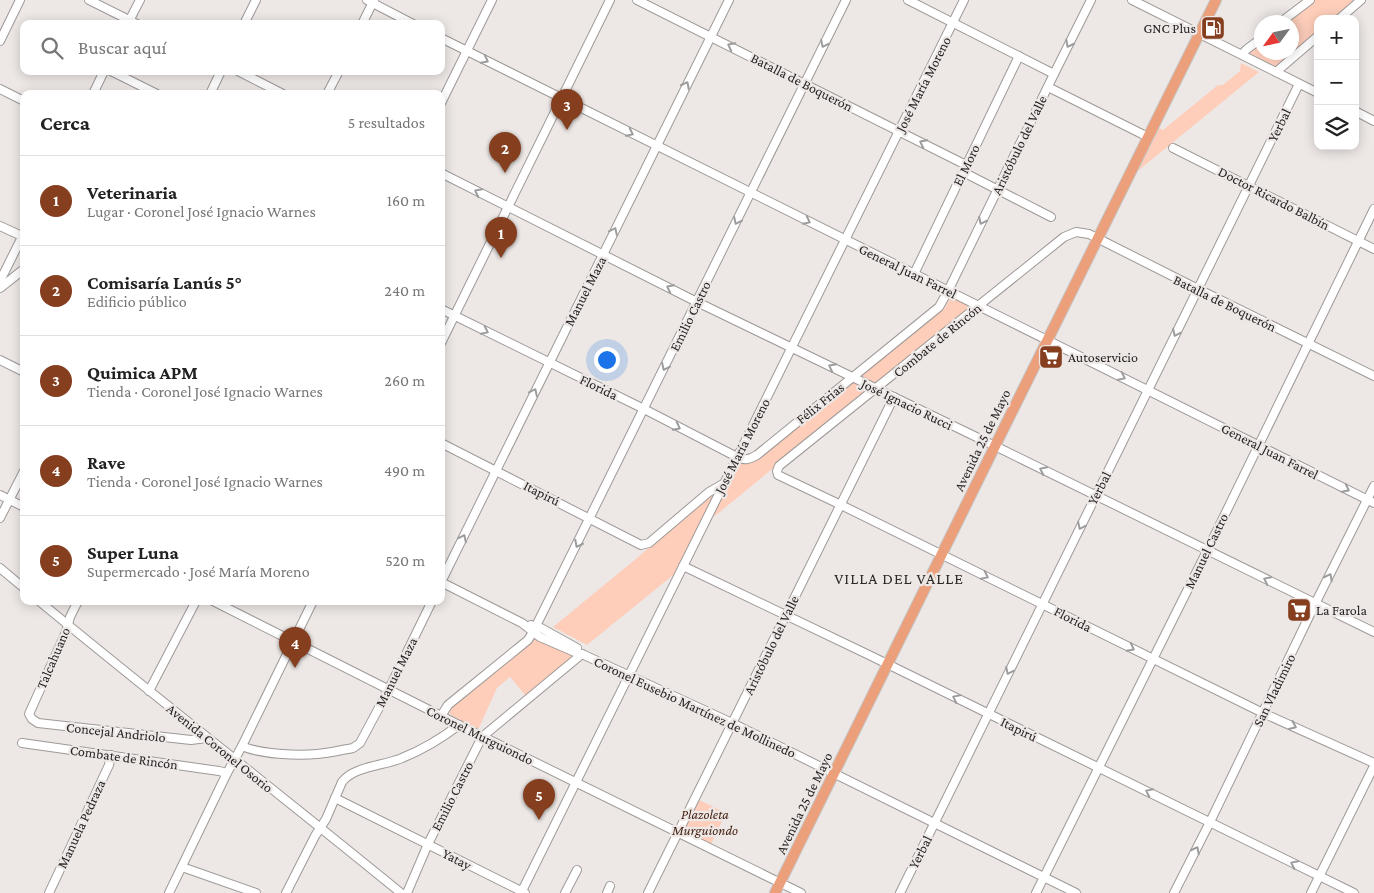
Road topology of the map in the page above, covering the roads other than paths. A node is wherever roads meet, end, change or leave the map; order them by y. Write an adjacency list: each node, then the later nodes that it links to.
1 (20, 0): 30 (street)
2 (89, 0): 20 (street)
3 (140, 0): 21 (street)
4 (256, 0): 22 (street)
5 (492, 0): 32 (street)
6 (610, 0): 54 (street)
7 (637, 0): 27 (street, Batalla de Boquerón)
8 (729, 0): 27 (street, Manuel Maza)
9 (846, 0): 42 (street, Emilio Castro, one-way to 42)
10 (908, 0): 25 (street)
11 (964, 0): 25 (street, José María Moreno)
12 (1091, 0): 36 (street, Aristóbulo del Valle, one-way to 36)
13 (1132, 0): 26 (street)
14 (1216, 0): 26 (main road, Avenida 25 de Mayo)
15 (1310, 0): 18 (street)
16 (1361, 0): 19 (street)
17 (371, 1): 23 (street); 24 (street)
18 (1290, 15)
19 (1344, 15)
20 (126, 20)
21 (133, 20)
22 (246, 20)
23 (364, 20)
24 (406, 20)
25 (954, 22): 34 (street); 57 (street, José María Moreno)
26 (1200, 34): 33 (street); 58 (main road, Avenida 25 de Mayo)
27 (711, 36): 42 (street, Batalla de Boquerón, one-way to 27); 59 (street, Manuel Maza, one-way to 27)
28 (1314, 39): 35 (street)
29 (445, 40): 32 (street, General Juan Farrel)
30 (0, 41)
31 (1254, 44): 33 (street)
32 (466, 51): 52 (street); 54 (street, General Juan Farrel, one-way to 54)
33 (1242, 54): 35 (street)
34 (1019, 56): 36 (street); 61 (street, El Moro)
35 (1276, 72): 43 (street)
36 (1054, 74): 44 (street, Aristóbulo del Valle)
37 (102, 75): 46 (street)
38 (119, 75): 47 (street)
39 (219, 75): 48 (street)
40 (246, 75): 49 (street)
41 (336, 75): 50 (street)
42 (805, 83): 57 (street, Batalla de Boquerón); 65 (street, Emilio Castro)
43 (1299, 84): 51 (street); 63 (street, Yerbal)
44 (1048, 87): 58 (street); 64 (street, Aristóbulo del Valle)
45 (0, 89): 53 (street)
46 (95, 90)
47 (149, 90)
48 (212, 90)
49 (275, 90)
50 (329, 90)
51 (1314, 91)
52 (445, 95)
53 (20, 99)
54 (562, 99): 59 (street, General Juan Farrel, one-way to 59); 66 (street)
55 (1359, 114): 56 (street)
56 (1374, 121)
57 (899, 131): 61 (street, Batalla de Boquerón, one-way to 57); 75 (street, José María Moreno)
58 (1148, 136): 74 (main road, Avenida 25 de Mayo)
59 (656, 146): 65 (street, General Juan Farrel); 79 (street, Manuel Maza, one-way to 59)
60 (1173, 148): 63 (street, Doctor Ricardo Balbín)
61 (965, 168): 64 (street, Batalla de Boquerón); 81 (street, El Moro)
62 (445, 175): 66 (street, José Ignacio Rucci, one-way to 62)
63 (1249, 186): 76 (street, Doctor Ricardo Balbín); 84 (street, Yerbal)
64 (998, 190): 68 (street, Batalla de Boquerón); 85 (street, Aristóbulo del Valle, one-way to 85)
65 (751, 193): 75 (street, General Juan Farrel, one-way to 75); 86 (street, Emilio Castro, one-way to 86)
66 (508, 207): 79 (street, José Ignacio Rucci); 89 (street)
67 (1374, 209): 76 (street, Manuel Castro)
68 (1051, 217)
69 (0, 226): 70 (street)
70 (8, 230): 72 (street); 73 (street)
71 (1076, 232): 74 (street, Batalla de Boquerón); 87 (street, Combate de Rincón)
72 (0, 235)
73 (20, 235)
74 (1098, 238): 84 (street, Batalla de Boquerón); 91 (main road, Avenida 25 de Mayo)
75 (846, 240): 81 (street, General Juan Farrel); 93 (street, José María Moreno)
76 (1358, 241): 78 (street, Doctor Ricardo Balbín); 92 (street, Manuel Castro)
77 (20, 242): 82 (street)
78 (1374, 249)
79 (603, 254): 86 (street, José Ignacio Rucci, one-way to 79); 95 (street, Manuel Maza)
80 (20, 272): 83 (street)
81 (914, 274): 85 (street, General Juan Farrel)
82 (0, 281)
83 (0, 288)
84 (1198, 289): 92 (street, Batalla de Boquerón); 100 (street, Yerbal, one-way to 100)
85 (948, 291): 87 (street, General Juan Farrel); 98 (street, Félix Frias)
86 (697, 302): 93 (street, José Ignacio Rucci); 102 (street, Emilio Castro, one-way to 102)
87 (980, 306): 91 (street, General Juan Farrel); 99 (street, Combate de Rincón)
88 (445, 311): 89 (street, Florida)
89 (455, 316): 90 (street); 95 (street, Florida, one-way to 95)
90 (445, 335)
91 (1047, 340): 100 (street, General Juan Farrel, one-way to 100); 105 (main road, Avenida 25 de Mayo)
92 (1308, 344): 97 (street, Batalla de Boquerón); 103 (street, Manuel Castro)
93 (792, 348): 98 (street, José Ignacio Rucci, one-way to 93); 106 (street, José María Moreno)
94 (0, 360): 96 (street)
95 (549, 362): 102 (street, Florida); 107 (street, Manuel Maza, one-way to 95)
96 (20, 370)
97 (1374, 376)
98 (852, 377): 99 (street, José Ignacio Rucci); 106 (street, Félix Frias)
99 (876, 388): 101 (street, José Ignacio Rucci); 108 (street, Combate de Rincón)
100 (1148, 390): 103 (street, General Juan Farrel); 113 (street, Yerbal)
101 (894, 397): 105 (street, José Ignacio Rucci); 116 (street, Aristóbulo del Valle)
102 (644, 409): 106 (street, Florida, one-way to 106); 119 (street, Emilio Castro)
103 (1258, 444): 115 (street, General Juan Farrel, one-way to 115); 120 (street, Manuel Castro)
104 (445, 445): 107 (street, Itapirú)
105 (994, 446): 113 (street, José Ignacio Rucci, one-way to 105); 121 (main road, Avenida 25 de Mayo)
106 (737, 457): 110 (street, José María Moreno)
107 (496, 470): 119 (street, Itapirú); 124 (street, Manuel Maza, one-way to 107)
108 (776, 471): 116 (street, Florida)
109 (20, 479): 114 (street)
110 (723, 484): 119 (street, Itapirú); 122 (street, José María Moreno)
111 (1374, 486): 115 (street, San Vladimiro)
112 (0, 495): 114 (street)
113 (1096, 496): 120 (street, José Ignacio Rucci); 127 (street, Yerbal, one-way to 127)
114 (9, 500): 117 (street); 118 (street)
115 (1371, 502): 128 (street, San Vladimiro, one-way to 115)
116 (840, 504): 121 (street, Florida); 135 (street, Aristóbulo del Valle)
117 (20, 505)
118 (0, 518)
119 (590, 518): 137 (street, Emilio Castro, one-way to 137)
120 (1207, 551): 128 (street, José Ignacio Rucci, one-way to 120); 141 (street, Manuel Castro)
121 (941, 554): 127 (street, Florida, one-way to 127); 142 (main road, Avenida 25 de Mayo)
122 (684, 566): 135 (street, Itapirú); 143 (street, José María Moreno)
123 (0, 568): 126 (street)
124 (445, 574)
125 (445, 584): 137 (street, Coronel Eusebio Martínez de Mollinedo)
126 (20, 585)
127 (1042, 604): 141 (street, Florida, one-way to 141); 148 (street, Yerbal, one-way to 148)
128 (1315, 604): 138 (street, José Ignacio Rucci); 146 (street, San Vladimiro)
129 (45, 605): 136 (street, Avenida Coronel Osorio)
130 (76, 605): 136 (street, Talcahuano)
131 (194, 605): 145 (street)
132 (221, 605): 139 (street, Coronel Murguiondo)
133 (311, 605): 139 (street)
134 (430, 605): 144 (street, Manuel Maza)
135 (786, 615): 142 (street, Itapirú); 150 (street, Aristóbulo del Valle)
136 (68, 625): 145 (street, Avenida Coronel Osorio); 147 (street, Talcahuano)
137 (535, 629): 140 (street, Coronel Eusebio Martínez de Mollinedo); 149 (street)
138 (1374, 632)
139 (293, 642): 144 (street, Coronel Murguiondo); 155 (street)
140 (582, 654): 143 (street, Coronel Eusebio Martínez de Mollinedo); 152 (street, Emilio Castro)
141 (1152, 659): 146 (street, Florida); 159 (street, Manuel Castro)
142 (888, 665): 148 (street, Itapirú, one-way to 142); 160 (main road, Avenida 25 de Mayo)
143 (628, 676): 150 (street, Coronel Eusebio Martínez de Mollinedo); 162 (street, José María Moreno)
144 (389, 689): 149 (street, Coronel Murguiondo); 155 (street, Manuel Maza)
145 (149, 691): 153 (street, Avenida Coronel Osorio)
146 (1263, 713): 158 (street, Florida, one-way to 158); 165 (street, San Vladimiro)
147 (29, 714): 153 (street, Concejal Andriolo)
148 (988, 714): 159 (street, Itapirú); 164 (street, Yerbal)
149 (441, 716): 151 (street, Coronel Murguiondo)
150 (732, 723): 160 (street, Coronel Eusebio Martínez de Mollinedo); 167 (street, Aristóbulo del Valle)
151 (459, 725): 152 (street, Coronel Murguiondo); 163 (street)
152 (482, 737): 162 (street, Coronel Murguiondo); 168 (street, Emilio Castro)
153 (207, 738): 157 (street, Avenida Coronel Osorio)
154 (22, 743): 156 (street, Combate de Rincón)
155 (242, 746): 157 (street)
156 (111, 755): 161 (street, Combate de Rincón); 175 (street, Manuela Pedraza)
157 (234, 760): 161 (street); 166 (street, Avenida Coronel Osorio)
158 (1374, 764): 172 (street)
159 (1099, 768): 165 (street, Itapirú, one-way to 159); 171 (street, Manuel Castro)
160 (834, 772): 164 (street, Coronel Eusebio Martínez de Mollinedo); 173 (main road, Avenida 25 de Mayo)
161 (227, 773): 169 (street)
162 (575, 782): 167 (street, Coronel Murguiondo); 174 (street, José María Moreno)
163 (335, 798): 166 (street); 168 (street, Yatay)
164 (935, 822): 171 (street, Coronel Eusebio Martínez de Mollinedo); 185 (street, Yerbal)
165 (1210, 822): 172 (street, Itapirú, one-way to 165); 188 (street, San Vladimiro, one-way to 165)
166 (320, 827): 178 (street); 179 (street, Avenida Coronel Osorio)
167 (678, 832): 173 (street, Coronel Murguiondo); 182 (street, Aristóbulo del Valle)
168 (428, 844): 174 (street, Yatay); 180 (street, Emilio Castro)
169 (182, 867): 176 (street); 177 (street)
170 (577, 870): 181 (street)
171 (1044, 876): 186 (street, Manuel Castro); 187 (street, Coronel Eusebio Martínez de Mollinedo)
172 (1319, 876): 189 (street); 190 (street, Itapirú)
173 (780, 883): 183 (main road, Avenida 25 de Mayo); 184 (street, Coronel Murguiondo)
174 (522, 892)
175 (49, 893)
176 (169, 893)
177 (256, 893)
178 (286, 893)
179 (401, 893)
180 (407, 893)
181 (565, 893)
182 (648, 893)
183 (775, 893)
184 (801, 893)
185 (900, 893)
186 (1036, 893)
187 (1076, 893)
188 (1174, 893)
189 (1311, 893)
190 (1354, 893)

